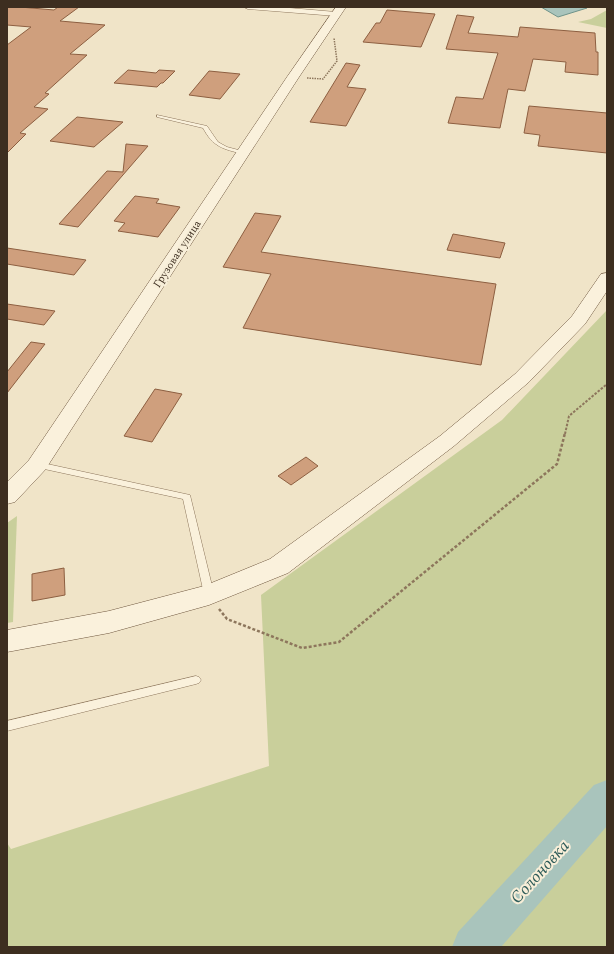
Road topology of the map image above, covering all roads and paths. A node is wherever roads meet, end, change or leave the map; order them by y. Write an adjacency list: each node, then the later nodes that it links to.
1 (248, 7): 2 (street)
2 (261, 8): 3 (street)
3 (339, 11): 5 (street, Грузовая улица)
4 (334, 37): 5 (path)
5 (293, 77): 7 (street, Грузовая улица)
6 (159, 116): 7 (lane)
7 (244, 152): 10 (street, Грузовая улица)
8 (607, 278): 12 (street)
9 (607, 384): 12 (path)
10 (38, 465): 11 (street, Грузовая улица); 12 (lane)
11 (7, 496)
12 (209, 595): 13 (street)
13 (7, 641)
14 (196, 680): 15 (lane)
15 (7, 726)

